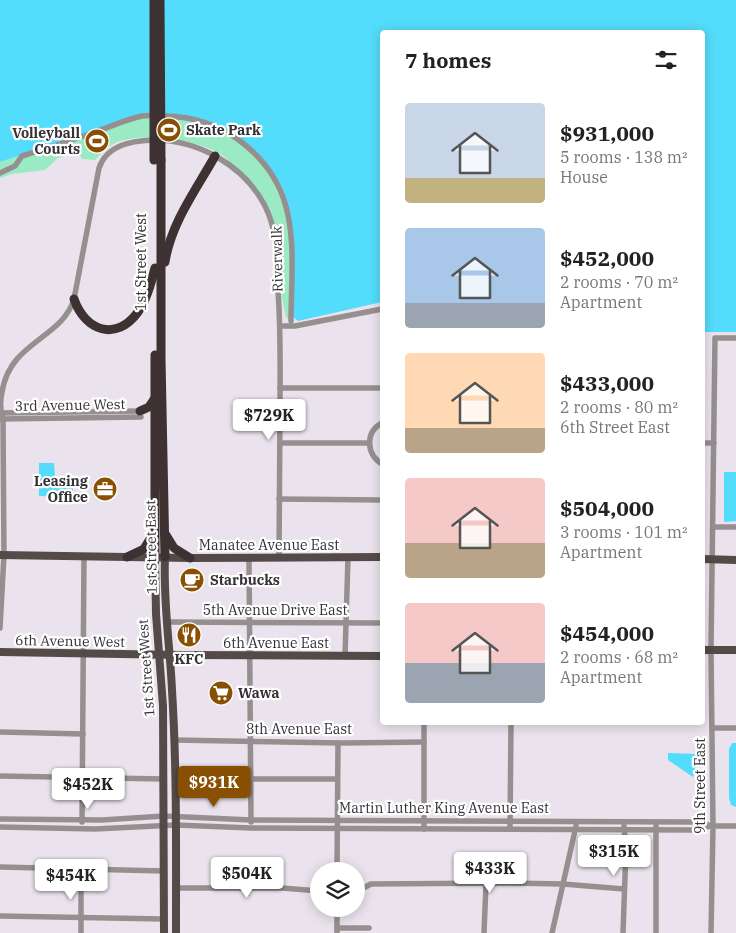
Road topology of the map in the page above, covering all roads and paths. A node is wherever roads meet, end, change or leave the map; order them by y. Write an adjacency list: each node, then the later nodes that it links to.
1 (154, 0): 4 (highway, bridge)
2 (160, 0): 4 (highway, bridge)
3 (215, 156): 7 (highway); 8 (street); 11 (street)
4 (158, 160): 6 (highway, 1st Street West); 7 (highway, 1st Street East)
5 (0, 173): 10 (street, Riverwalk)
6 (155, 268): 8 (highway); 15 (highway, 1st Street West)
7 (161, 290): 30 (highway, 1st Street East)
8 (74, 298): 17 (street)
9 (380, 309): 11 (street)
10 (290, 321)
11 (281, 326): 13 (street)
12 (736, 338): 23 (street, 9th Street East)
13 (280, 388): 14 (street); 20 (street)
14 (380, 388)
15 (155, 398): 16 (highway); 18 (highway, 1st Street West)
16 (140, 414): 17 (street, 3rd Avenue West); 18 (highway)
17 (1, 416): 31 (street)
18 (155, 424): 29 (highway, 1st Street West)
19 (380, 424): 21 (street)
20 (280, 443): 21 (street); 25 (street)
21 (369, 443): 24 (street)
22 (705, 443): 23 (street)
23 (714, 443): 27 (street, 9th Street East)
24 (380, 462)
25 (279, 499): 26 (street); 37 (street)
26 (380, 500)
27 (713, 527): 28 (street); 42 (street, 9th Street East)
28 (736, 528)
29 (155, 531): 33 (highway); 34 (highway, 1st Street West)
30 (165, 532): 35 (highway, 1st Street East); 40 (highway)
31 (2, 555): 32 (main road, Manatee Avenue East); 44 (street)
32 (84, 556): 33 (main road, Manatee Avenue East); 53 (street)
33 (127, 557): 34 (main road, Manatee Avenue East)
34 (155, 557): 35 (main road, Manatee Avenue East); 54 (main road, 1st Street West)
35 (165, 557): 40 (main road, Manatee Avenue East); 45 (main road, 1st Street East)
36 (249, 557): 37 (main road, Manatee Avenue East); 40 (main road, Manatee Avenue East); 46 (street)
37 (279, 557): 38 (main road, Manatee Avenue East)
38 (348, 557): 39 (main road, Manatee Avenue East); 47 (street)
39 (380, 557)
40 (190, 558)
41 (705, 559): 42 (main road)
42 (713, 559): 43 (main road); 50 (street, 9th Street East)
43 (736, 560)
44 (1, 598): 49 (street)
45 (167, 622): 46 (street, 5th Avenue Drive East); 55 (main road, 1st Street East)
46 (249, 623): 47 (street, 5th Avenue Drive East); 56 (street)
47 (346, 623): 48 (street, 5th Avenue Drive East); 57 (street)
48 (380, 623)
49 (0, 628)
50 (707, 650): 51 (main road); 61 (street, 9th Street East)
51 (736, 650)
52 (0, 652): 53 (main road, 6th Avenue West)
53 (83, 654): 54 (main road, 6th Avenue West); 64 (street)
54 (160, 655): 55 (main road, 6th Avenue West); 71 (main road, 1st Street West)
55 (170, 655): 56 (main road, 6th Avenue East); 65 (main road, 1st Street East)
56 (250, 656): 57 (main road, 6th Avenue East); 66 (street)
57 (345, 656): 58 (main road, 6th Avenue East)
58 (380, 656)
59 (424, 725): 67 (street)
60 (511, 725): 81 (street)
61 (712, 728): 62 (street); 86 (street, 9th Street East)
62 (736, 728)
63 (0, 732): 64 (street)
64 (83, 734): 70 (street)
65 (174, 740): 66 (street, 8th Avenue East); 77 (main road, 1st Street East)
66 (251, 741): 68 (street, 8th Avenue East); 72 (street)
67 (424, 742): 68 (street, 8th Avenue East); 80 (street)
68 (338, 743): 73 (street)
69 (0, 776): 70 (street)
70 (83, 778): 71 (street); 76 (street)
71 (164, 779): 74 (main road, 1st Street West)
72 (252, 779): 73 (street); 78 (street)
73 (337, 779): 79 (street)
74 (164, 816): 76 (street); 77 (street); 85 (main road, 1st Street West)
75 (0, 819): 76 (street)
76 (82, 820): 89 (street)
77 (176, 820): 78 (street, Martin Luther King Avenue East); 85 (street); 90 (street, Martin Luther King Avenue East); 103 (main road, 1st Street East)
78 (251, 820): 79 (street, Martin Luther King Avenue East); 90 (street)
79 (337, 820): 80 (street, Martin Luther King Avenue East); 91 (street)
80 (424, 821): 81 (street, Martin Luther King Avenue East); 92 (street)
81 (510, 821): 82 (street, Martin Luther King Avenue East); 93 (street)
82 (576, 821): 83 (street, Martin Luther King Avenue East); 94 (street)
83 (624, 822): 84 (street, Martin Luther King Avenue East); 95 (street)
84 (656, 822): 86 (street, Martin Luther King Avenue East); 96 (street)
85 (164, 825): 89 (street); 100 (main road, 1st Street West)
86 (712, 826): 87 (street, Martin Luther King Avenue East); 96 (street, Martin Luther King Avenue East); 120 (street, 9th Street East)
87 (736, 826)
88 (0, 827): 89 (street)
89 (82, 828)
90 (251, 828): 91 (street, Martin Luther King Avenue East)
91 (336, 829): 92 (street, Martin Luther King Avenue East); 97 (street)
92 (424, 829): 93 (street, Martin Luther King Avenue East)
93 (510, 829): 94 (street, Martin Luther King Avenue East)
94 (576, 830): 95 (street, Martin Luther King Avenue East); 102 (street)
95 (624, 830): 96 (street, Martin Luther King Avenue East); 105 (street)
96 (656, 830): 119 (street)
97 (337, 862)
98 (0, 868): 99 (street)
99 (81, 870): 100 (street); 108 (street)
100 (164, 871): 110 (main road, 1st Street West)
101 (486, 884): 102 (street); 104 (street); 116 (street)
102 (563, 884): 105 (street); 117 (street)
103 (176, 888): 106 (street); 115 (main road, 1st Street East)
104 (365, 888)
105 (624, 889): 118 (street)
106 (310, 890)
107 (0, 916): 108 (street)
108 (81, 917): 110 (street); 113 (street)
109 (337, 917): 112 (street)
110 (164, 919): 114 (main road, 1st Street West)
111 (369, 928): 112 (street)
112 (337, 930)
113 (81, 933)
114 (164, 933)
115 (176, 933)
116 (484, 933)
117 (552, 933)
118 (623, 933)
119 (656, 933)
120 (711, 933)

